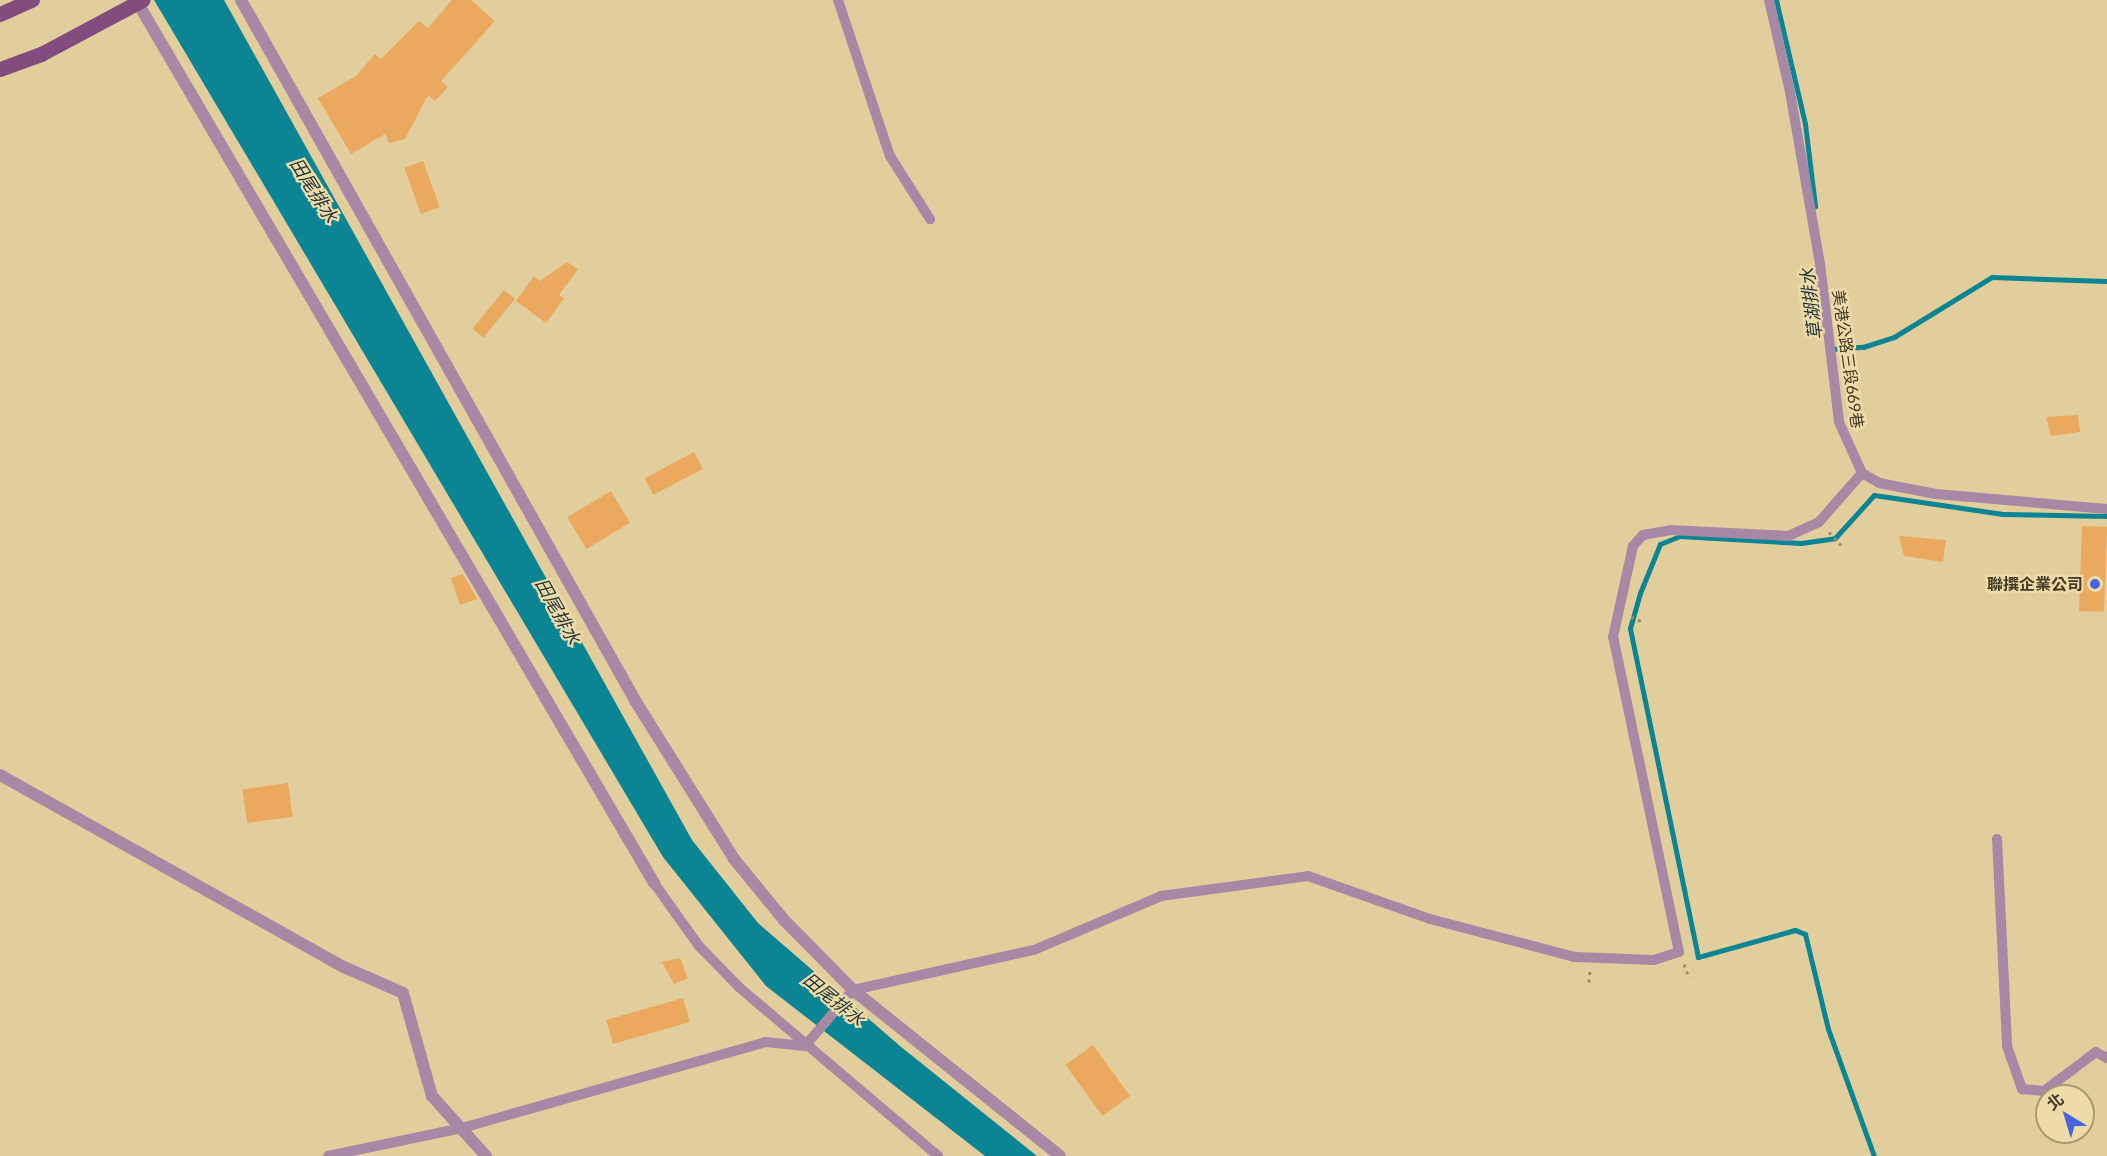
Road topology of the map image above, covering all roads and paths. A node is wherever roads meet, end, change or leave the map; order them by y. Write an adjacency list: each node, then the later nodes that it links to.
1 (32, 0): 6 (main road)
2 (241, 0): 16 (street)
3 (838, 0): 8 (lane)
4 (1769, 0): 9 (lane, 美港公路三段669巷)
5 (138, 1): 7 (main road); 15 (street)
6 (0, 14)
7 (0, 69)
8 (930, 219)
9 (1862, 473): 10 (lane); 11 (lane)
10 (2107, 509)
11 (1819, 522): 12 (path); 16 (lane)
12 (1843, 547)
13 (0, 774): 19 (street)
14 (1997, 839): 18 (lane)
15 (654, 883): 17 (lane)
16 (853, 990): 17 (lane); 23 (street)
17 (805, 1046): 19 (lane); 22 (lane)
18 (2107, 1058)
19 (462, 1128): 20 (lane); 21 (street)
20 (328, 1156)
21 (486, 1156)
22 (938, 1156)
23 (1059, 1156)

